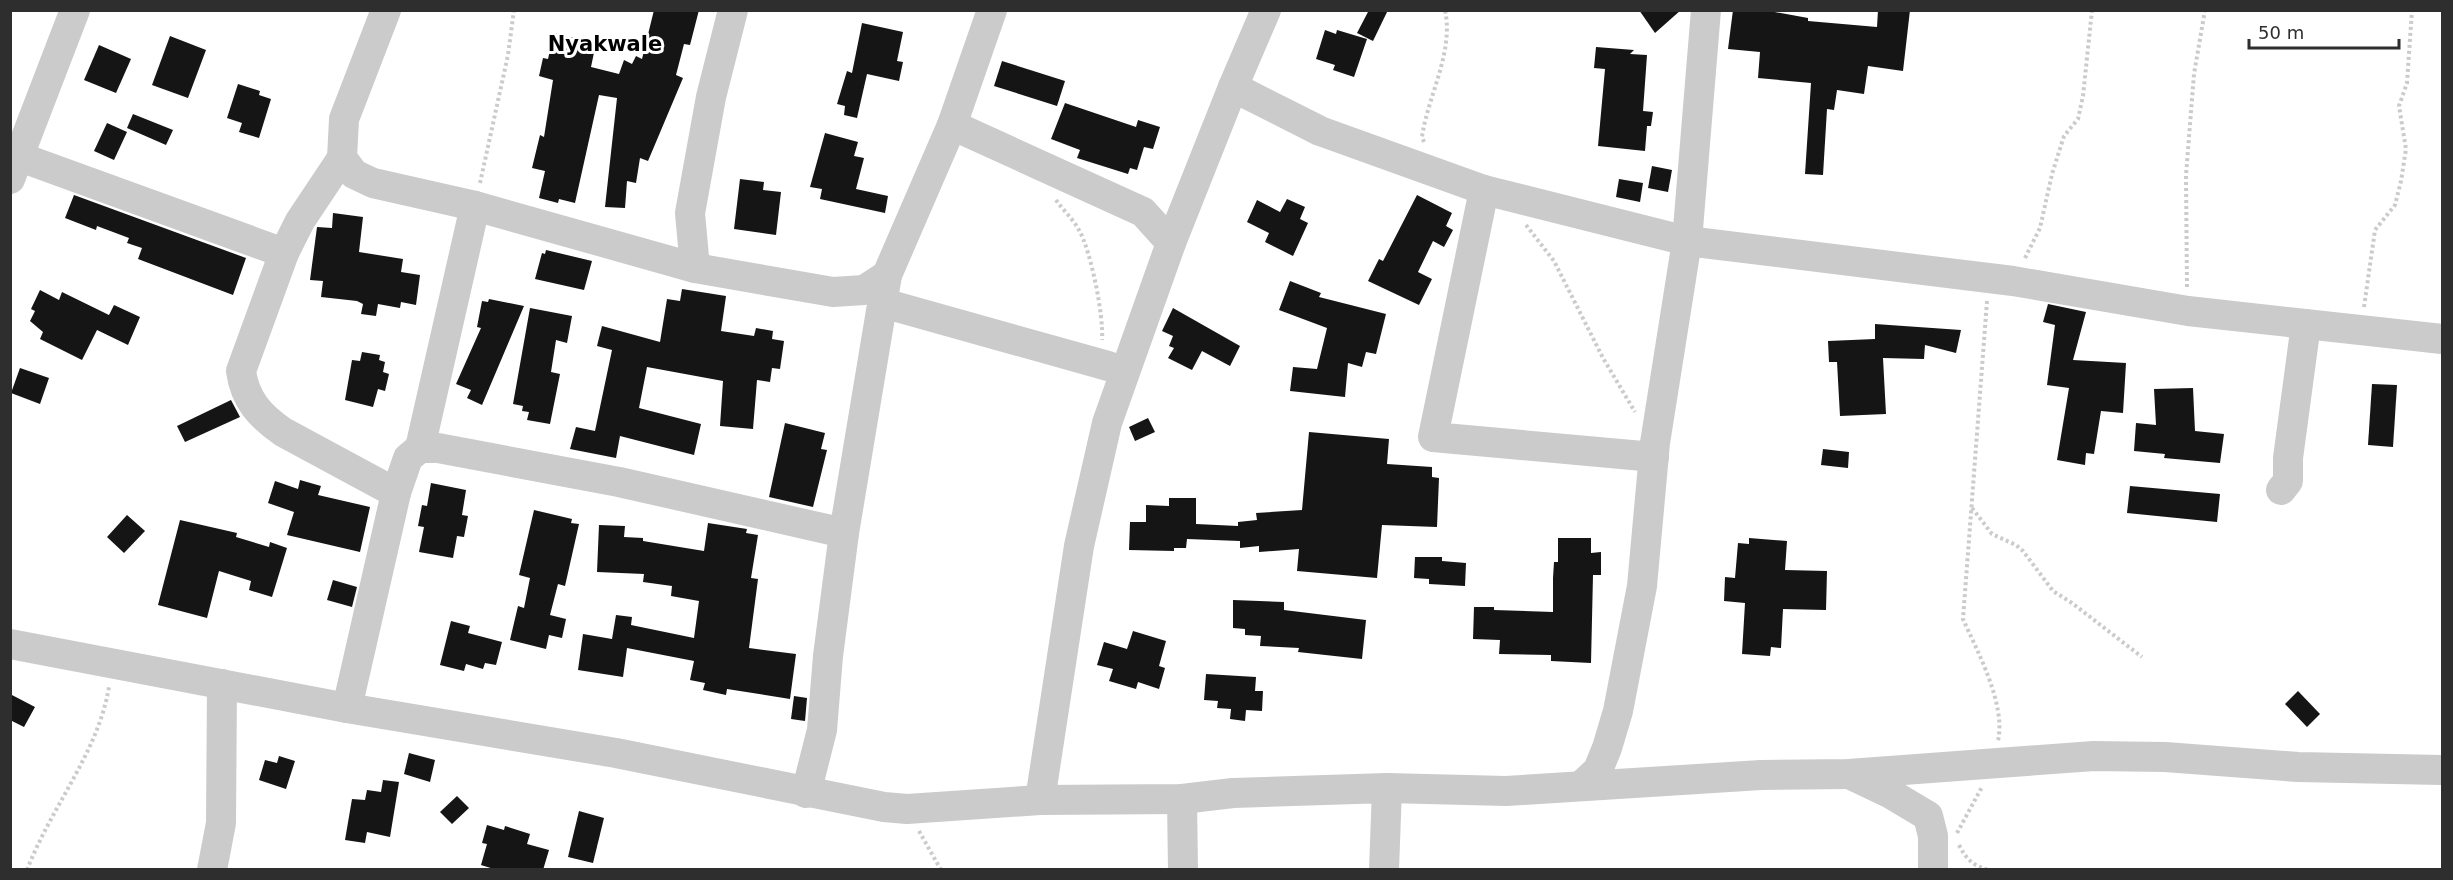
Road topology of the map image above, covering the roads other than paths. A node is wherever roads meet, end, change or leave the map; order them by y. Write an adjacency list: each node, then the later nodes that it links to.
1 (75, 10): 10 (street)
2 (386, 10): 9 (street)
3 (733, 10): 18 (street)
4 (992, 10): 8 (street)
5 (1266, 10): 7 (street)
6 (1706, 10): 15 (street)
7 (1233, 87): 11 (street); 12 (street)
8 (952, 125): 14 (street); 19 (street)
9 (342, 158): 13 (street); 17 (street)
10 (15, 168): 17 (street)
11 (1492, 192): 15 (street); 24 (street)
12 (1188, 199): 14 (street); 16 (street)
13 (474, 206): 18 (street); 23 (street)
14 (1143, 212): 16 (street)
15 (1687, 241): 20 (street); 24 (street)
16 (1171, 243): 37 (street)
17 (284, 253): 26 (street)
18 (695, 268): 19 (street)
19 (885, 289): 22 (street); 27 (street)
20 (2306, 324): 21 (street); 25 (street)
21 (2442, 339)
22 (1108, 366)
23 (420, 448): 26 (street); 27 (street)
24 (1655, 450): 33 (street)
25 (2281, 490)
26 (396, 493): 30 (street)
27 (844, 533): 35 (street)
28 (10, 644): 29 (street)
29 (222, 684): 30 (street); 38 (street)
30 (347, 708): 35 (street)
31 (2442, 770): 32 (street)
32 (1849, 774): 33 (street); 41 (street)
33 (1582, 785): 34 (street)
34 (1387, 788): 36 (street); 40 (street)
35 (806, 793): 37 (street)
36 (1182, 799): 37 (street); 39 (street)
37 (1040, 800)
38 (212, 870)
39 (1183, 870)
40 (1384, 870)
41 (1933, 870)

